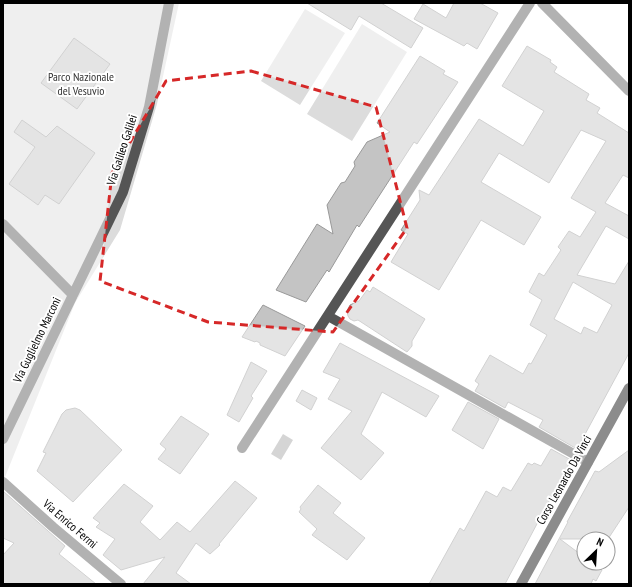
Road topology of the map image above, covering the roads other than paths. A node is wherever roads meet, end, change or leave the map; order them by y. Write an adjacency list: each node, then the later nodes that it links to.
1 (169, 3): 6 (street, Via Galileo Galilei)
2 (530, 3): 7 (street)
3 (542, 3): 4 (street)
4 (629, 91)
5 (3, 224): 6 (street)
6 (73, 295): 9 (street, Via Guglielmo Marconi)
7 (328, 316): 10 (street); 11 (street)
8 (629, 388): 11 (main road, Corso Leonardo Da Vinci)
9 (3, 439)
10 (242, 448)
11 (588, 462): 14 (main road, Corso Leonardo Da Vinci)
12 (3, 482): 13 (street, Via Enrico Fermi)
13 (121, 584)
14 (521, 584)

